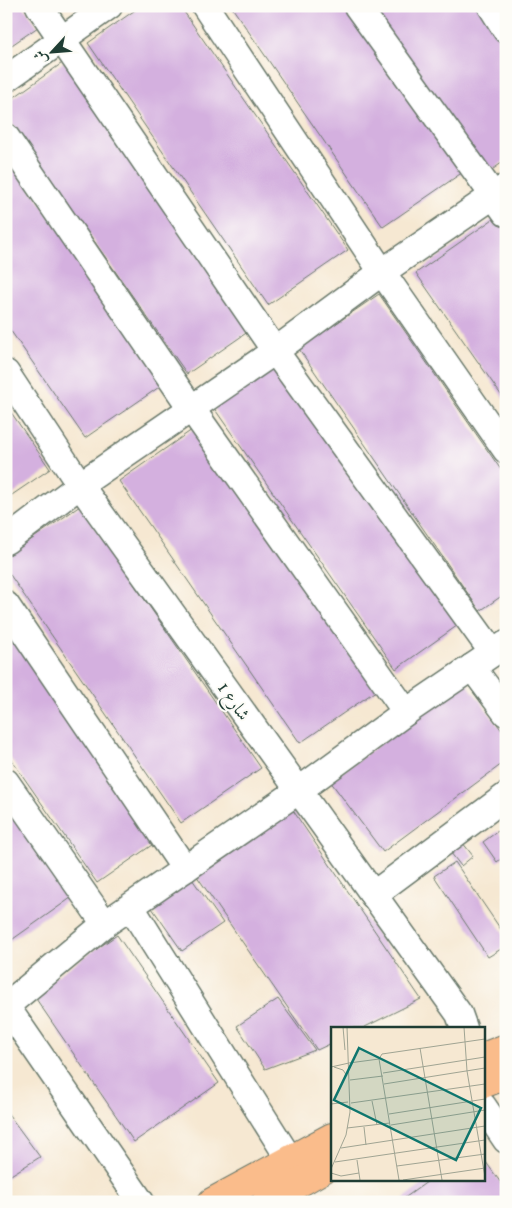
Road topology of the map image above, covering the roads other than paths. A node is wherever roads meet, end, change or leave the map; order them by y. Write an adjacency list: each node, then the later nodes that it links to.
1 (39, 6): 7 (street)
2 (108, 6): 7 (street)
3 (205, 6): 11 (street)
4 (357, 6): 10 (street)
5 (490, 6): 6 (street)
6 (506, 30)
7 (62, 39): 8 (street); 12 (street)
8 (6, 79)
9 (6, 137): 14 (street)
10 (502, 199): 11 (street)
11 (382, 272): 12 (street); 15 (street)
12 (275, 351): 14 (street); 19 (street)
13 (6, 373): 16 (street, شارع 1)
14 (191, 408): 16 (street); 20 (street)
15 (506, 450)
16 (80, 485): 17 (street); 23 (street, شارع 1)
17 (6, 541)
18 (6, 605): 25 (street)
19 (490, 655): 20 (street); 21 (street)
20 (406, 712): 23 (street)
21 (506, 714)
22 (6, 782): 28 (street)
23 (298, 791): 25 (street); 26 (street, شارع 1)
24 (506, 796): 26 (street)
25 (185, 869): 27 (street)
26 (373, 895): 30 (street, شارع 1)
27 (131, 907): 28 (street); 38 (street)
28 (106, 924): 29 (street)
29 (6, 1006): 41 (street)
30 (464, 1027)
31 (506, 1048): 32 (main road)
32 (484, 1057)
33 (506, 1075): 34 (main road)
34 (484, 1084)
35 (484, 1107): 37 (street)
36 (331, 1138): 38 (main road)
37 (506, 1140)
38 (290, 1160): 42 (main road)
39 (331, 1165): 40 (main road)
40 (270, 1200)
41 (141, 1202)
42 (212, 1202)

